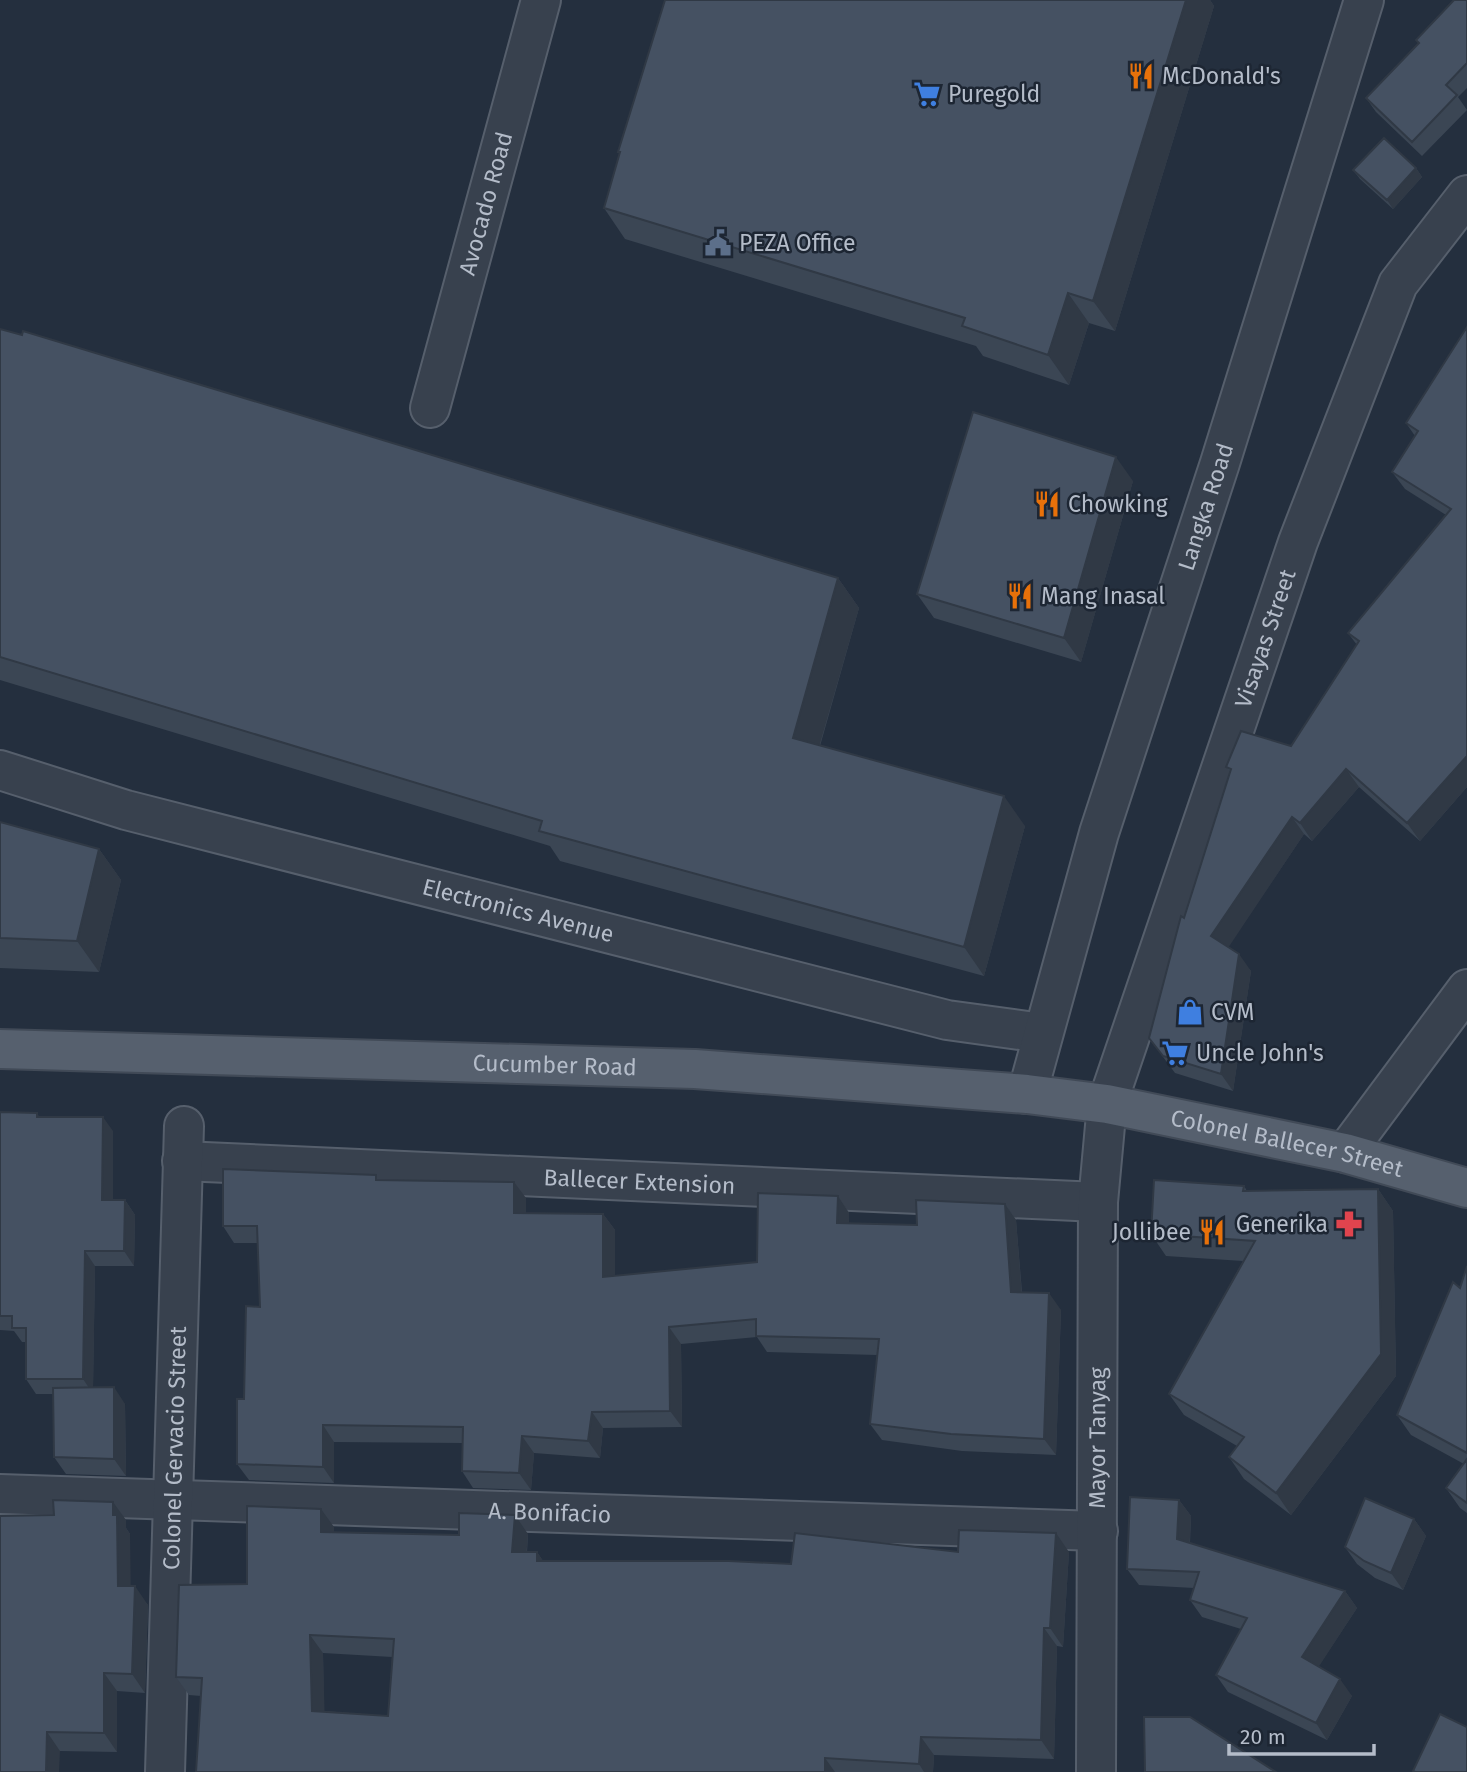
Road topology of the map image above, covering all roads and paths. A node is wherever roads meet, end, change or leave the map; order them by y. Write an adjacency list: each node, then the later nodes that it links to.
1 (541, 0): 4 (street, Avocado Road)
2 (1364, 0): 7 (street, Langka Road)
3 (1467, 195): 10 (street, Visayas Street)
4 (429, 408)
5 (0, 771): 7 (street, Electronics Avenue)
6 (1467, 989): 12 (street)
7 (1042, 1033): 9 (street, Langka Road)
8 (0, 1049): 9 (main road, Cucumber Road)
9 (1027, 1094): 10 (main road, Cucumber Road)
10 (1107, 1104): 12 (main road, Colonel Ballecer Street); 14 (street, Mayor Tanyag)
11 (183, 1143): 14 (street, Ballecer Extension); 16 (street, Colonel Gervacio Street)
12 (1345, 1153): 13 (main road, Colonel Ballecer Street)
13 (1467, 1188)
14 (1098, 1202): 17 (street, Mayor Tanyag)
15 (0, 1494): 16 (street, A. Bonifacio)
16 (174, 1502): 17 (street, A. Bonifacio); 18 (street, Colonel Gervacio Street)
17 (1098, 1531): 19 (street, Mayor Tanyag)
18 (165, 1772)
19 (1096, 1772)

